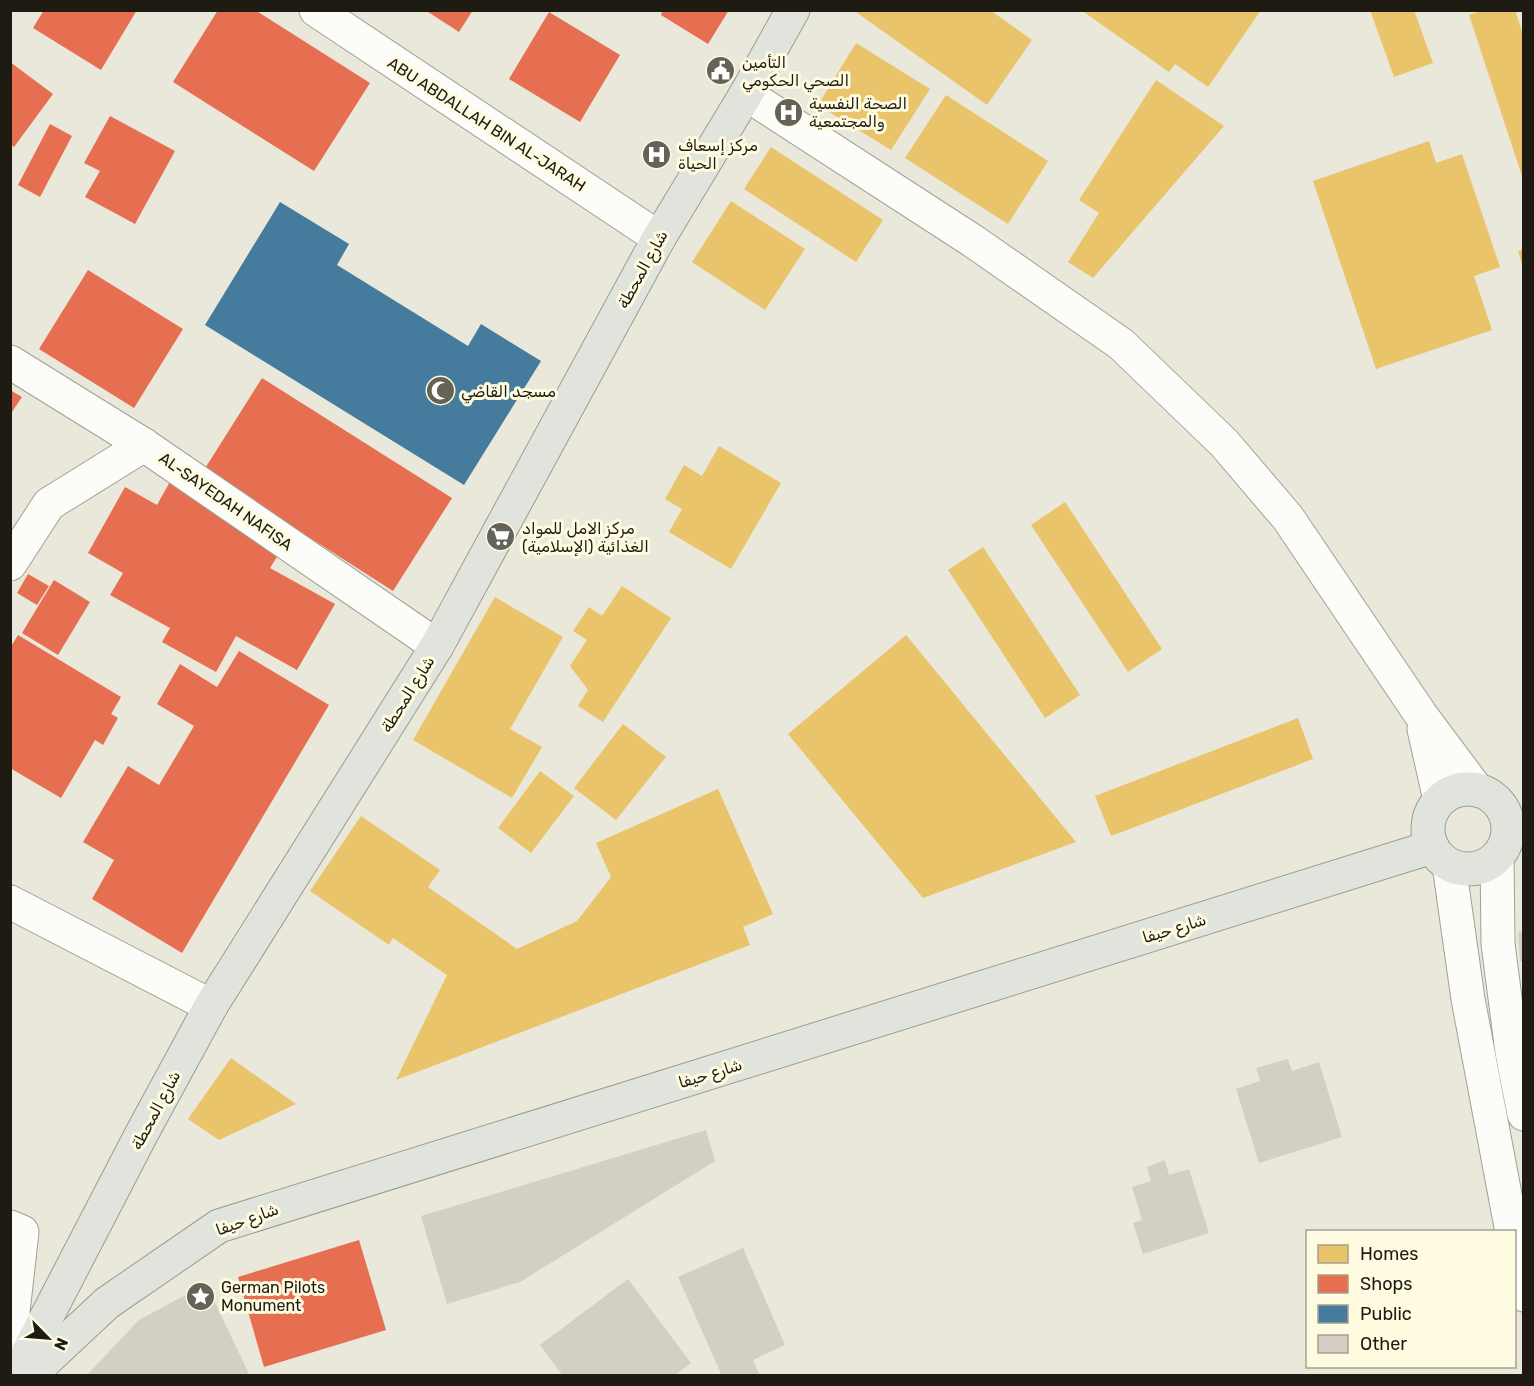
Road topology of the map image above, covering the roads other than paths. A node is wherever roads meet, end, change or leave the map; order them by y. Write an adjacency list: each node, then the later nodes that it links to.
1 (316, 10): 4 (street, ABU ABDALLAH BIN AL-JARAH)
2 (794, 10): 3 (main road, شارع المحطة)
3 (747, 94): 4 (main road, شارع المحطة); 9 (street)
4 (659, 238): 8 (main road, شارع المحطة)
5 (10, 362): 6 (street, AL-SAYEDAH NAFISA)
6 (144, 445): 7 (street); 8 (street, AL-SAYEDAH NAFISA)
7 (10, 564)
8 (437, 646): 16 (main road, شارع المحطة)
9 (1421, 715): 10 (street); 11 (street)
10 (1477, 790): 11 (main road); 12 (main road)
11 (1440, 800): 13 (main road)
12 (1515, 814): 14 (main road)
13 (1440, 856): 14 (main road); 19 (street); 24 (main road, شارع حيفا)
14 (1497, 857): 17 (street)
15 (10, 902): 16 (street)
16 (211, 1006): 23 (main road, شارع المحطة)
17 (1524, 1114)
18 (10, 1227): 22 (street)
19 (1512, 1230)
20 (1516, 1252): 21 (street)
21 (1524, 1295)
22 (10, 1338)
23 (16, 1376)
24 (29, 1376)

